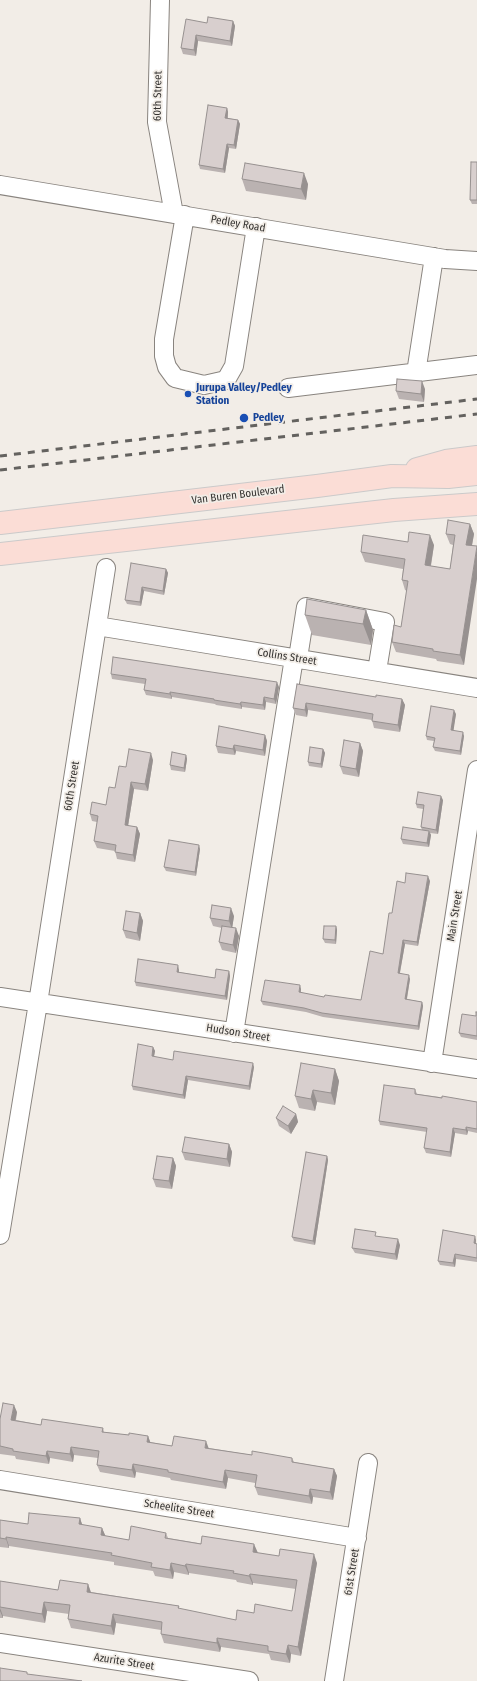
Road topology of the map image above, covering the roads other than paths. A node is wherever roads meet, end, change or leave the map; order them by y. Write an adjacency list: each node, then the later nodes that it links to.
1 (160, 0): 3 (street, 60th Street)
2 (0, 186): 3 (street, Pedley Road)
3 (180, 215): 4 (street, Pedley Road); 4 (street)
4 (256, 228): 5 (street, Pedley Road)
5 (434, 257): 6 (street, Pedley Road); 8 (street)
6 (477, 261)
7 (477, 365): 8 (street)
8 (416, 373): 9 (street)
9 (288, 388)
10 (477, 457): 12 (main road)
11 (477, 474): 12 (main road, Van Buren Boulevard)
12 (392, 476): 14 (main road, Van Buren Boulevard)
13 (477, 504): 15 (main road)
14 (0, 523)
15 (0, 554)
16 (106, 568): 17 (street, 60th Street)
17 (97, 626): 18 (street, Collins Street); 23 (street, 60th Street)
18 (296, 658): 19 (street, Collins Street); 19 (street); 24 (street)
19 (377, 672): 20 (street, Collins Street)
20 (477, 688)
21 (477, 770): 25 (street, Main Street)
22 (0, 997): 23 (street, Hudson Street)
23 (38, 1003): 24 (street, Hudson Street); 27 (street, 60th Street)
24 (234, 1033): 25 (street, Hudson Street)
25 (432, 1063): 26 (street, Hudson Street)
26 (477, 1069)
27 (0, 1235)
28 (368, 1463): 30 (street, 61st Street)
29 (0, 1480): 30 (street, Scheelite Street)
30 (357, 1538): 33 (street, 61st Street)
31 (0, 1643): 32 (street, Azurite Street)
32 (249, 1681)
33 (334, 1681)

